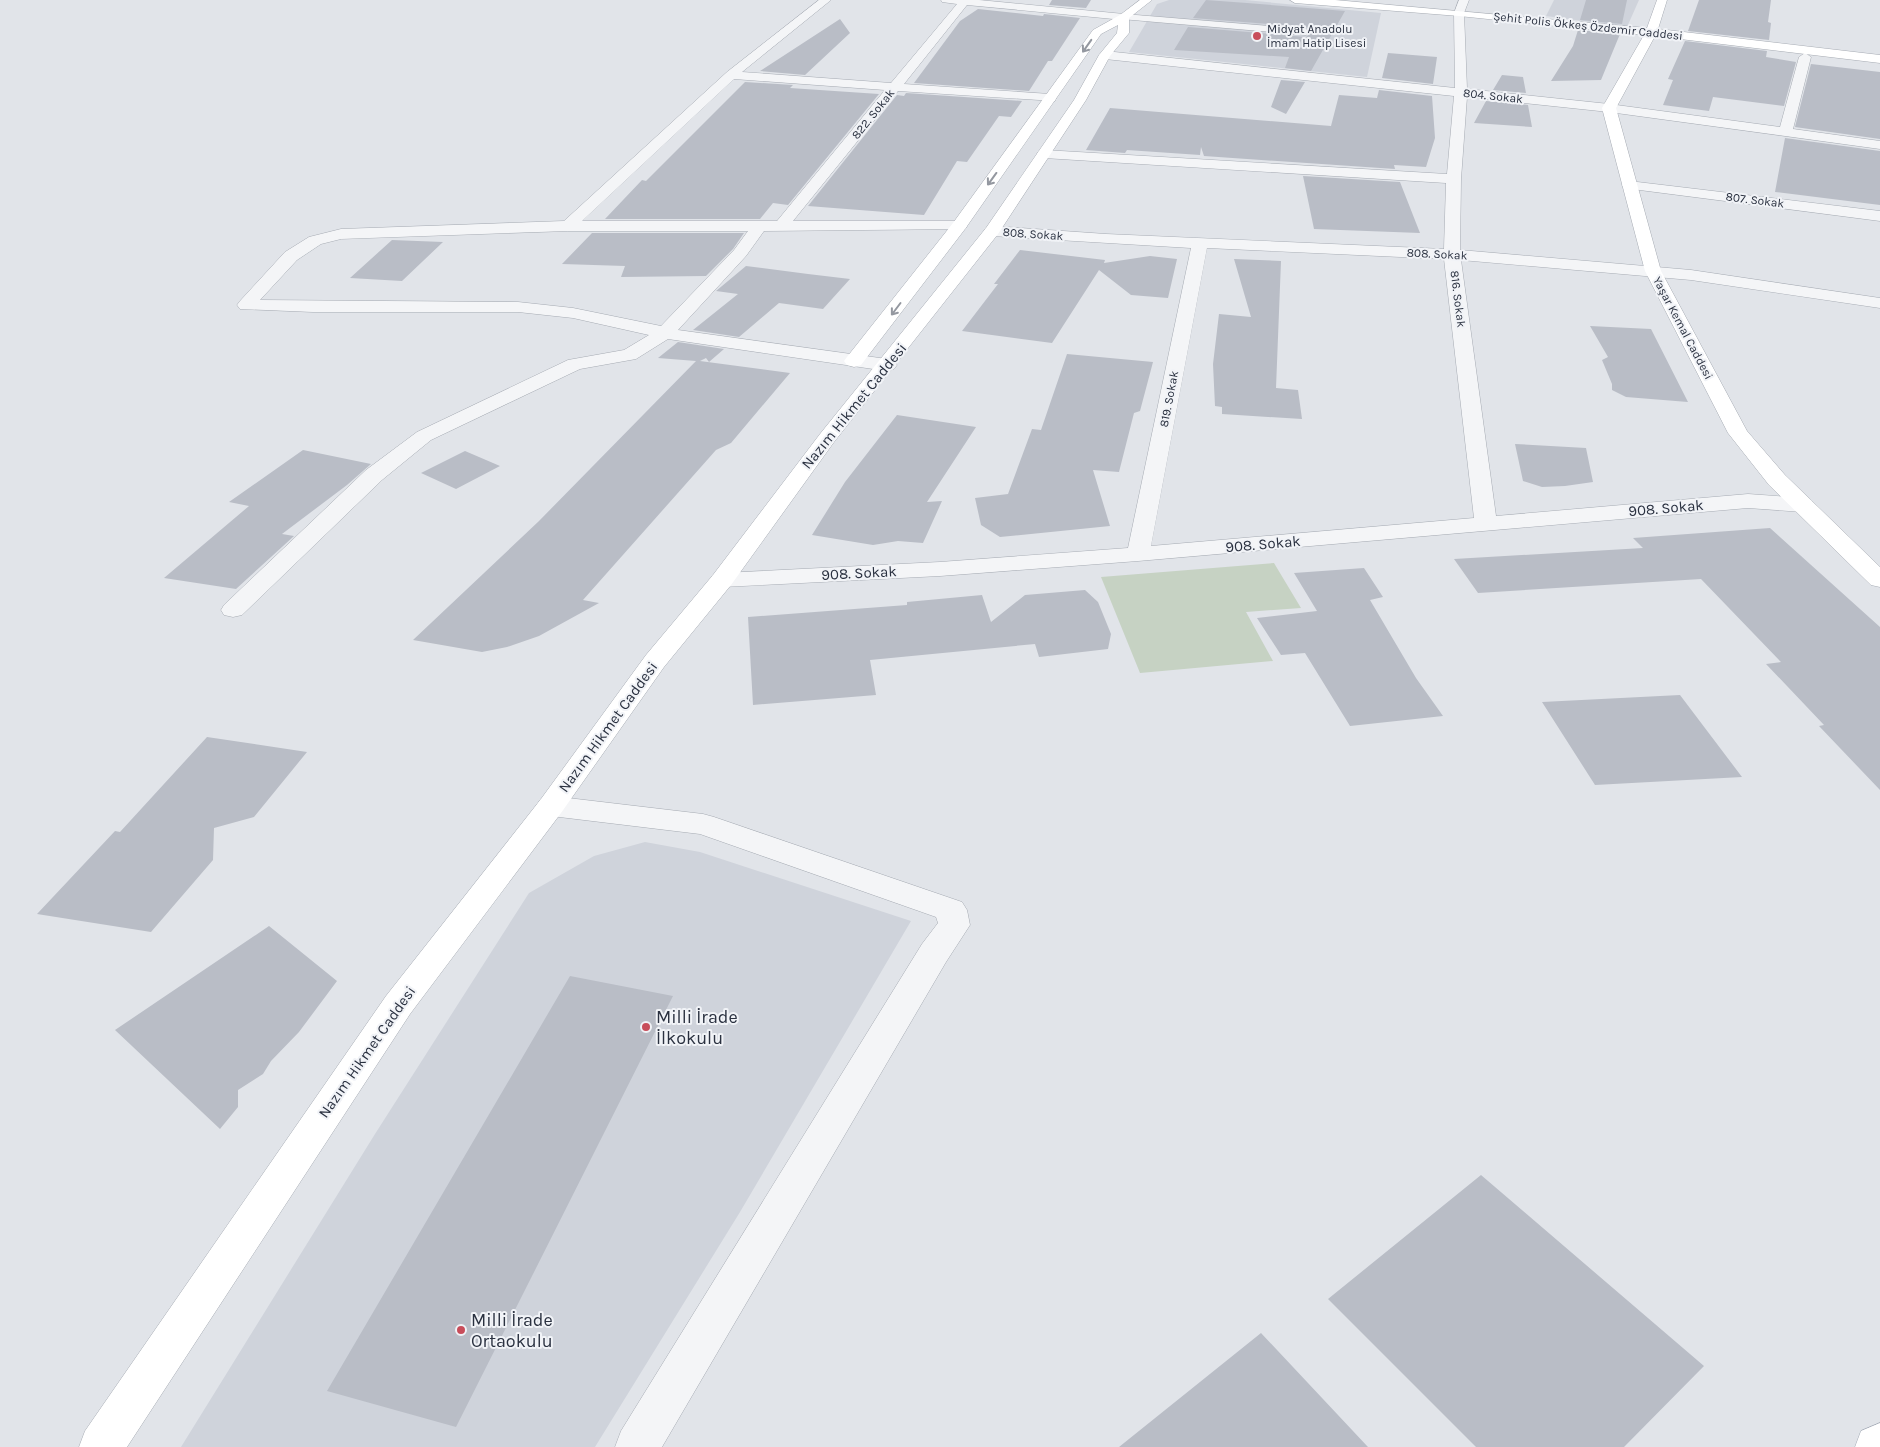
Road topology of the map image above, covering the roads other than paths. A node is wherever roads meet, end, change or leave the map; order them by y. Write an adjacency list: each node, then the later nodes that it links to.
1 (826, 0): 15 (street)
2 (945, 0): 6 (street)
3 (1147, 0): 8 (street, Nazım Hikmet Caddesi)
4 (1303, 0): 7 (street, Şehit Polis Ökkeş Özdemir Caddesi)
5 (1662, 0): 10 (street)
6 (964, 2): 8 (street); 16 (street, 822. Sokak)
7 (1461, 6): 10 (street, Şehit Polis Ökkeş Özdemir Caddesi); 17 (street, 816. Sokak)
8 (1124, 17): 9 (lane); 11 (street, Nazım Hikmet Caddesi); 18 (street, Nazım Hikmet Caddesi, one-way to 18)
9 (1306, 32)
10 (1649, 35): 12 (street); 13 (street, Şehit Polis Ökkeş Özdemir Caddesi); 19 (street)
11 (1105, 55): 17 (street, 804. Sokak); 22 (street, Nazım Hikmet Caddesi)
12 (1805, 57): 14 (street); 20 (street)
13 (1880, 60)
14 (1880, 66)
15 (730, 75): 16 (street); 26 (street)
16 (894, 87): 18 (street); 28 (street, 822. Sokak)
17 (1461, 93): 19 (street, 804. Sokak); 23 (street, 816. Sokak)
18 (1050, 98): 29 (street, Nazım Hikmet Caddesi, one-way to 29)
19 (1609, 108): 20 (street, 804. Sokak); 24 (street, Yaşar Kemal Caddesi)
20 (1786, 132): 21 (street, 804. Sokak)
21 (1880, 145)
22 (1044, 154): 23 (street); 30 (street, Nazım Hikmet Caddesi)
23 (1454, 178): 32 (street, 816. Sokak)
24 (1629, 185): 25 (street, 807. Sokak); 33 (street, Yaşar Kemal Caddesi)
25 (1880, 216)
26 (568, 226): 27 (street); 35 (street)
27 (759, 226): 28 (street); 35 (street)
28 (782, 226): 29 (street)
29 (959, 226): 36 (street, Nazım Hikmet Caddesi, one-way to 36)
30 (992, 232): 31 (street, 808. Sokak); 37 (street, Nazım Hikmet Caddesi)
31 (1200, 244): 32 (street, 808. Sokak); 40 (street, 819. Sokak)
32 (1452, 254): 33 (street, 808. Sokak); 39 (street, 816. Sokak)
33 (1653, 271): 34 (street, 808. Sokak); 38 (street, Yaşar Kemal Caddesi)
34 (1880, 303)
35 (665, 333): 36 (street); 43 (street)
36 (854, 361): 37 (street)
37 (887, 365): 41 (street, Nazım Hikmet Caddesi)
38 (1803, 505): 39 (street, 908. Sokak); 42 (street, Yaşar Kemal Caddesi)
39 (1486, 525): 40 (street, 908. Sokak)
40 (1138, 554): 41 (street, 908. Sokak)
41 (722, 580): 44 (street, Nazım Hikmet Caddesi)
42 (1880, 580)
43 (233, 610)
44 (551, 806): 45 (street, Nazım Hikmet Caddesi); 46 (street)
45 (101, 1447)
46 (637, 1447)

